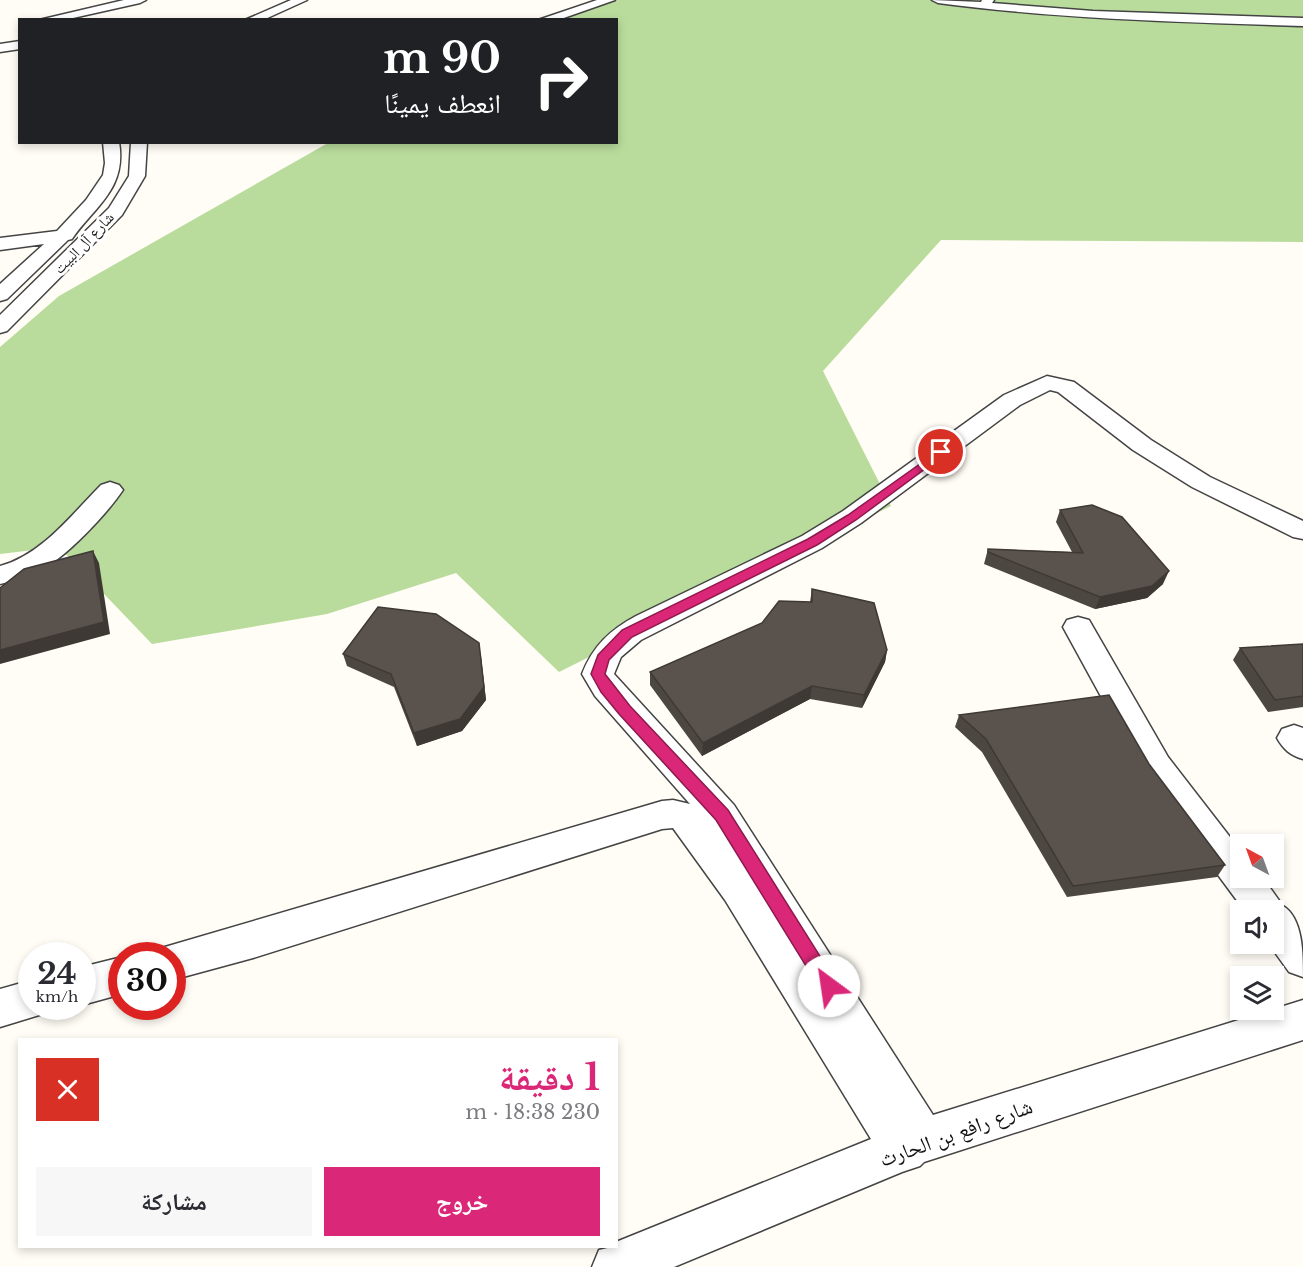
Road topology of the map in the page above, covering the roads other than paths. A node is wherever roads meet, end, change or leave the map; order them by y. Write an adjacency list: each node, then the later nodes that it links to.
1 (140, 0): 7 (street)
2 (301, 0): 8 (street)
3 (314, 0): 9 (street)
4 (609, 0): 10 (street)
5 (938, 0): 6 (street)
6 (986, 3): 11 (street)
7 (54, 18)
8 (256, 18)
9 (271, 18)
10 (550, 18)
11 (1303, 22)
12 (18, 45): 13 (street)
13 (0, 48)
14 (111, 144): 16 (street, شارع آل البيت)
15 (139, 144): 17 (street, شارع آل البيت)
16 (79, 217): 18 (street, شارع آل البيت); 19 (street)
17 (92, 236): 18 (street); 23 (street, شارع آل البيت)
18 (56, 240): 19 (street); 20 (street); 21 (street, شارع آل البيت)
19 (0, 244)
20 (0, 251): 21 (street)
21 (28, 267): 22 (street, شارع آل البيت)
22 (0, 295)
23 (0, 327)
24 (110, 490): 26 (street)
25 (1303, 531): 37 (street)
26 (0, 575)
27 (1078, 627): 28 (street)
28 (1230, 863)
29 (1249, 888): 30 (street)
30 (1258, 900)
31 (1284, 933): 33 (street)
32 (186, 958): 37 (street)
33 (1303, 959)
34 (18, 1003): 35 (street)
35 (0, 1008)
36 (1303, 1020): 37 (street, شارع رافع بن الحارث)
37 (914, 1145): 38 (street, شارع رافع بن الحارث)
38 (616, 1267)

